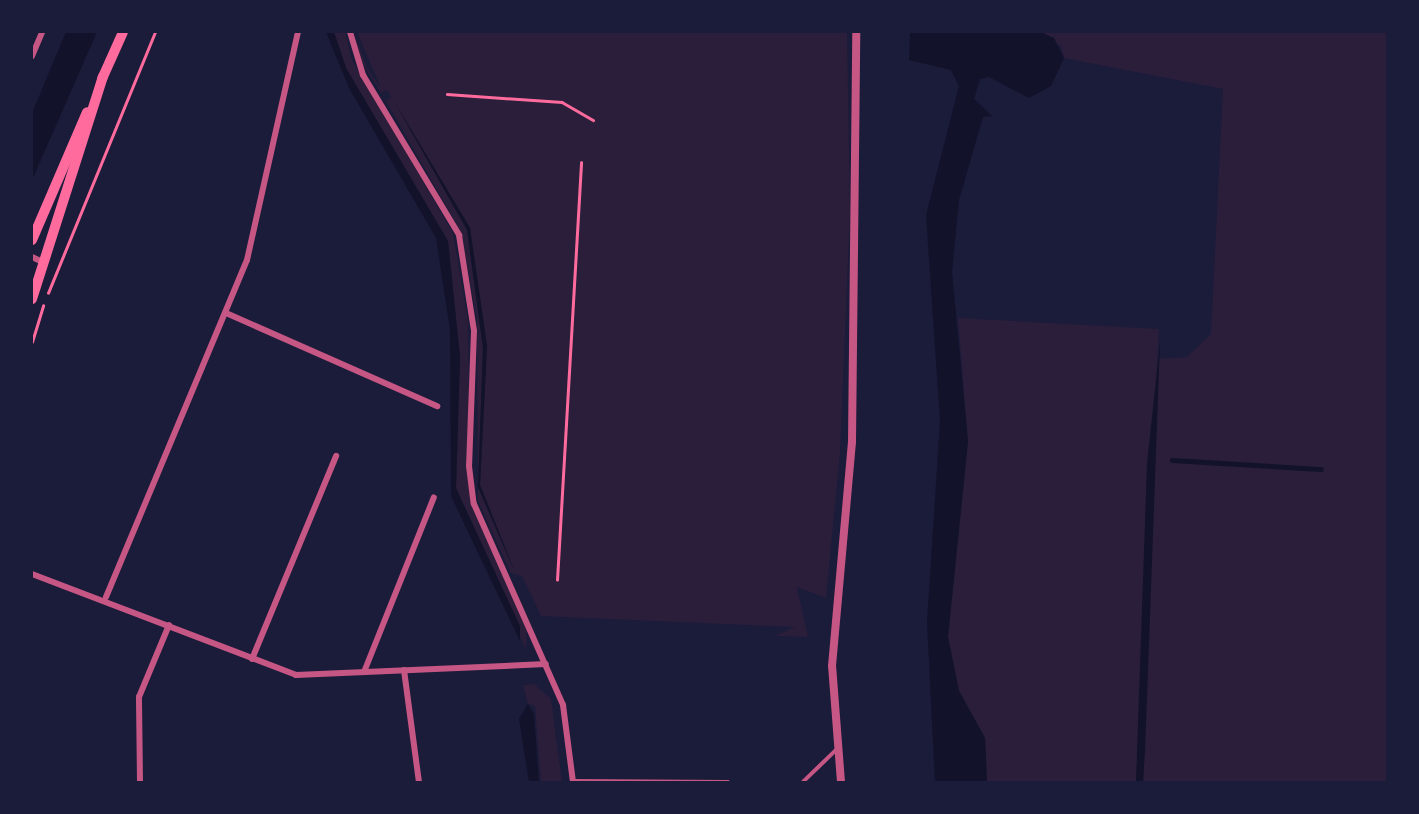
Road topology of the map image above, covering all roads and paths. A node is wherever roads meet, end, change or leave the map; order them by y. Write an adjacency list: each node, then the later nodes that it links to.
1 (42, 32): 7 (street)
2 (122, 32): 8 (main road)
3 (155, 32): 17 (path)
4 (298, 32): 16 (street)
5 (350, 32): 26 (street)
6 (856, 32): 29 (street)
7 (32, 56)
8 (103, 76): 12 (main road); 14 (main road)
9 (447, 94): 10 (path)
10 (593, 120)
11 (581, 163): 22 (path)
12 (32, 240)
13 (32, 257): 14 (street)
14 (45, 262): 15 (main road)
15 (32, 299)
16 (226, 313): 18 (street); 23 (street)
17 (32, 342)
18 (437, 406)
19 (336, 456): 25 (street)
20 (433, 496): 28 (street)
21 (32, 574): 23 (street)
22 (558, 580)
23 (106, 597): 24 (street)
24 (169, 625): 25 (street); 30 (street)
25 (252, 659): 28 (street)
26 (547, 664): 27 (street); 32 (street)
27 (404, 670): 28 (street); 31 (street)
28 (365, 672)
29 (839, 745): 34 (lane); 35 (street)
30 (140, 782)
31 (419, 782)
32 (573, 782): 33 (lane)
33 (728, 782)
34 (803, 782)
35 (841, 782)

